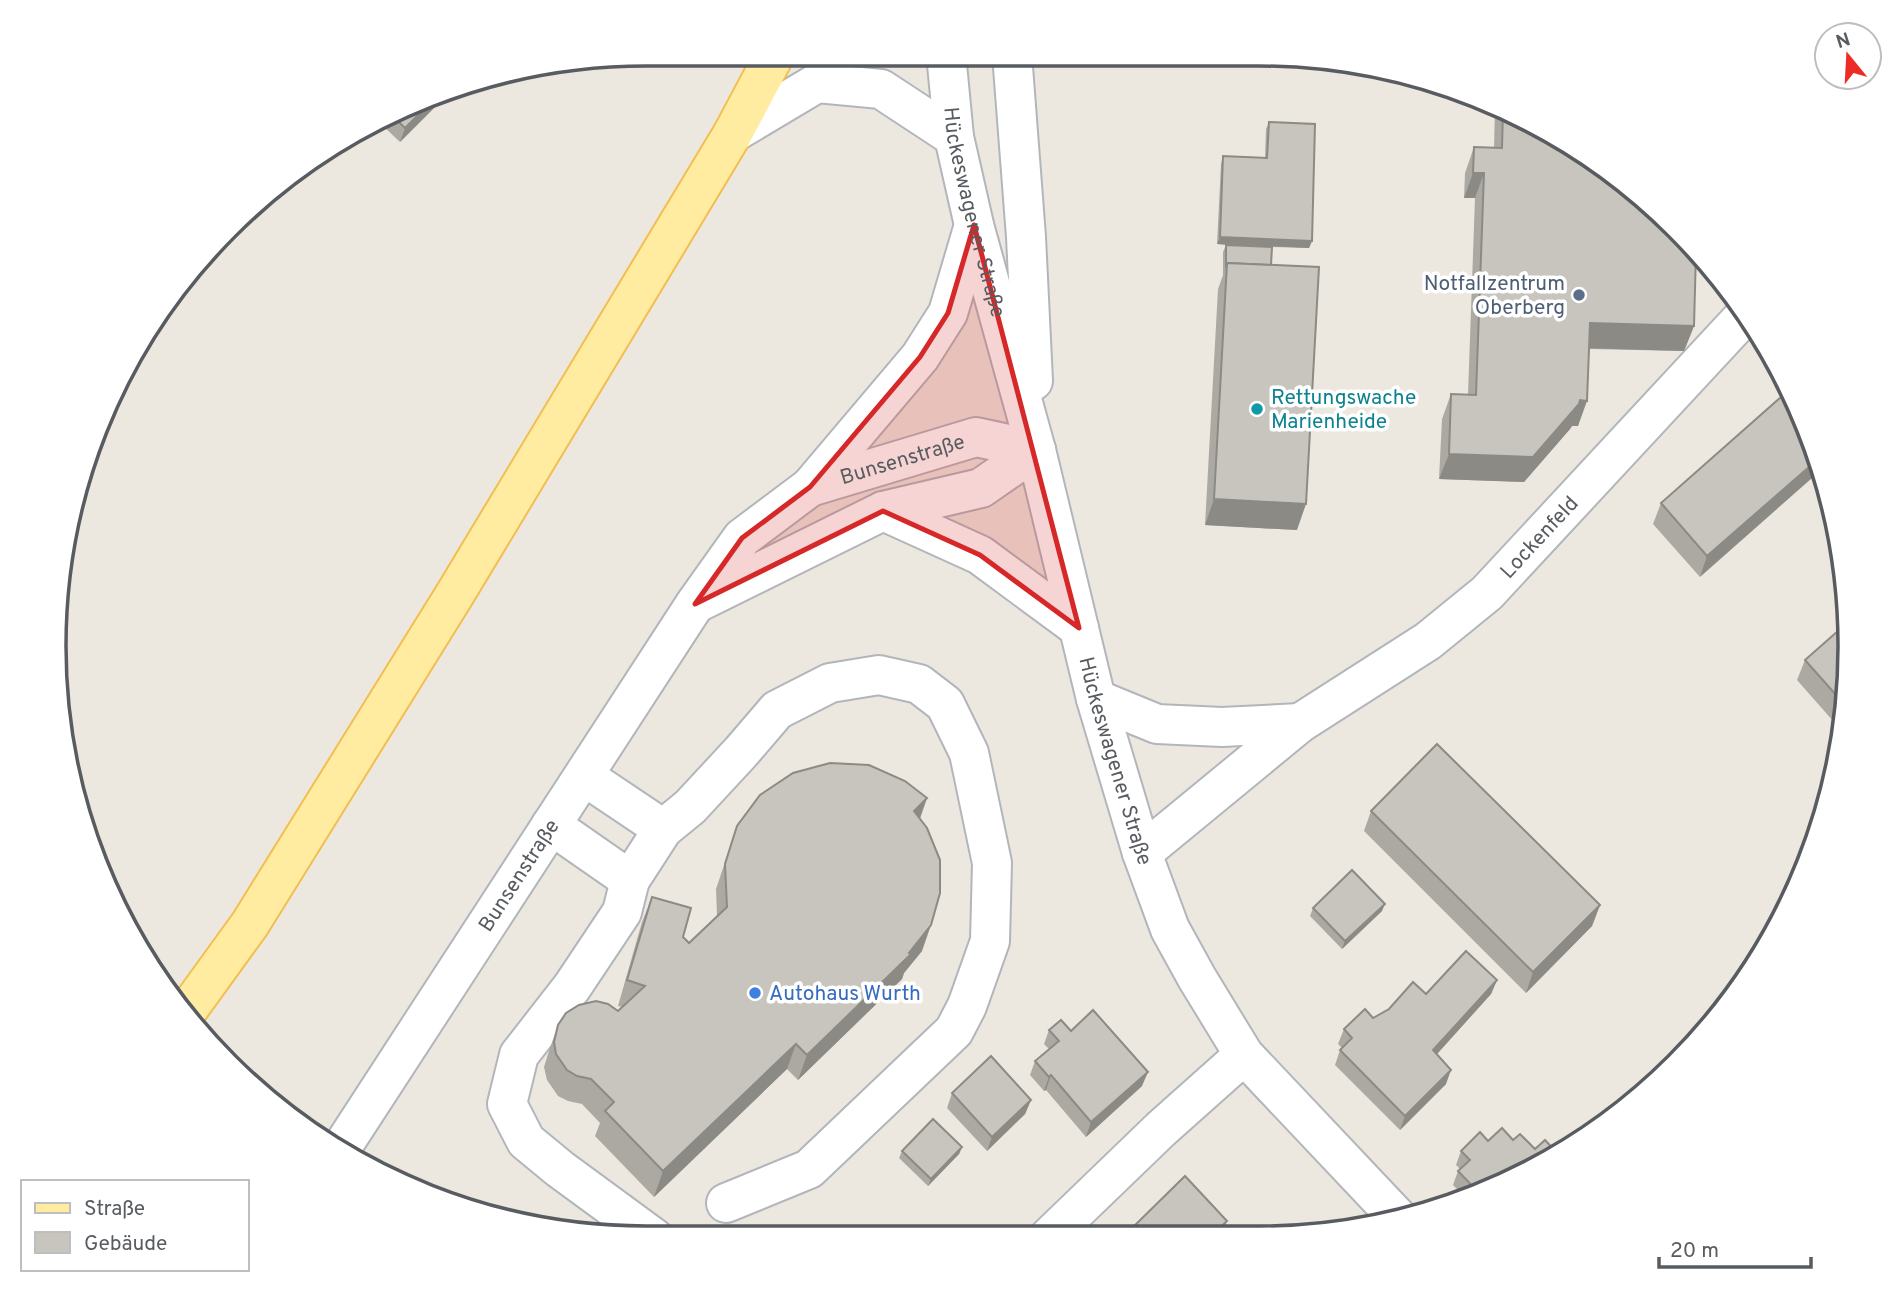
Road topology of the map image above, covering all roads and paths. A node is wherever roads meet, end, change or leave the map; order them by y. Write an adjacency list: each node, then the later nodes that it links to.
1 (769, 66): 4 (main road)
2 (947, 66): 5 (street, Hückeswagener Straße)
3 (1013, 66): 8 (street, Hückeswagener Straße)
4 (733, 133): 5 (street); 20 (main road)
5 (954, 137): 6 (street, Hückeswagener Straße)
6 (974, 225): 8 (street, Hückeswagener Straße); 9 (street, Bunsenstraße)
7 (1739, 322): 14 (street, Lockenfeld)
8 (1036, 450): 9 (street, Bunsenstraße); 10 (street, Bunsenstraße); 12 (street, Hückeswagener Straße)
9 (810, 487): 11 (street, Bunsenstraße)
10 (883, 511): 11 (street, Bunsenstraße); 12 (street, Bunsenstraße)
11 (695, 604): 15 (street, Bunsenstraße)
12 (1079, 628): 13 (street, Hückeswagener Straße)
13 (1096, 699): 14 (street); 18 (street, Hückeswagener Straße)
14 (1300, 723): 18 (street, Lockenfeld)
15 (584, 776): 16 (street, Bunsenstraße); 17 (street)
16 (551, 825): 19 (street); 22 (street, Bunsenstraße)
17 (663, 829): 19 (street); 23 (street)
18 (1142, 853): 21 (street, Hückeswagener Straße)
19 (630, 880): 25 (street)
20 (192, 1006)
21 (1244, 1055): 24 (street, Hückeswagener Straße); 26 (street)
22 (346, 1141)
23 (726, 1203)
24 (1390, 1210)
25 (637, 1226)
26 (1060, 1226)

